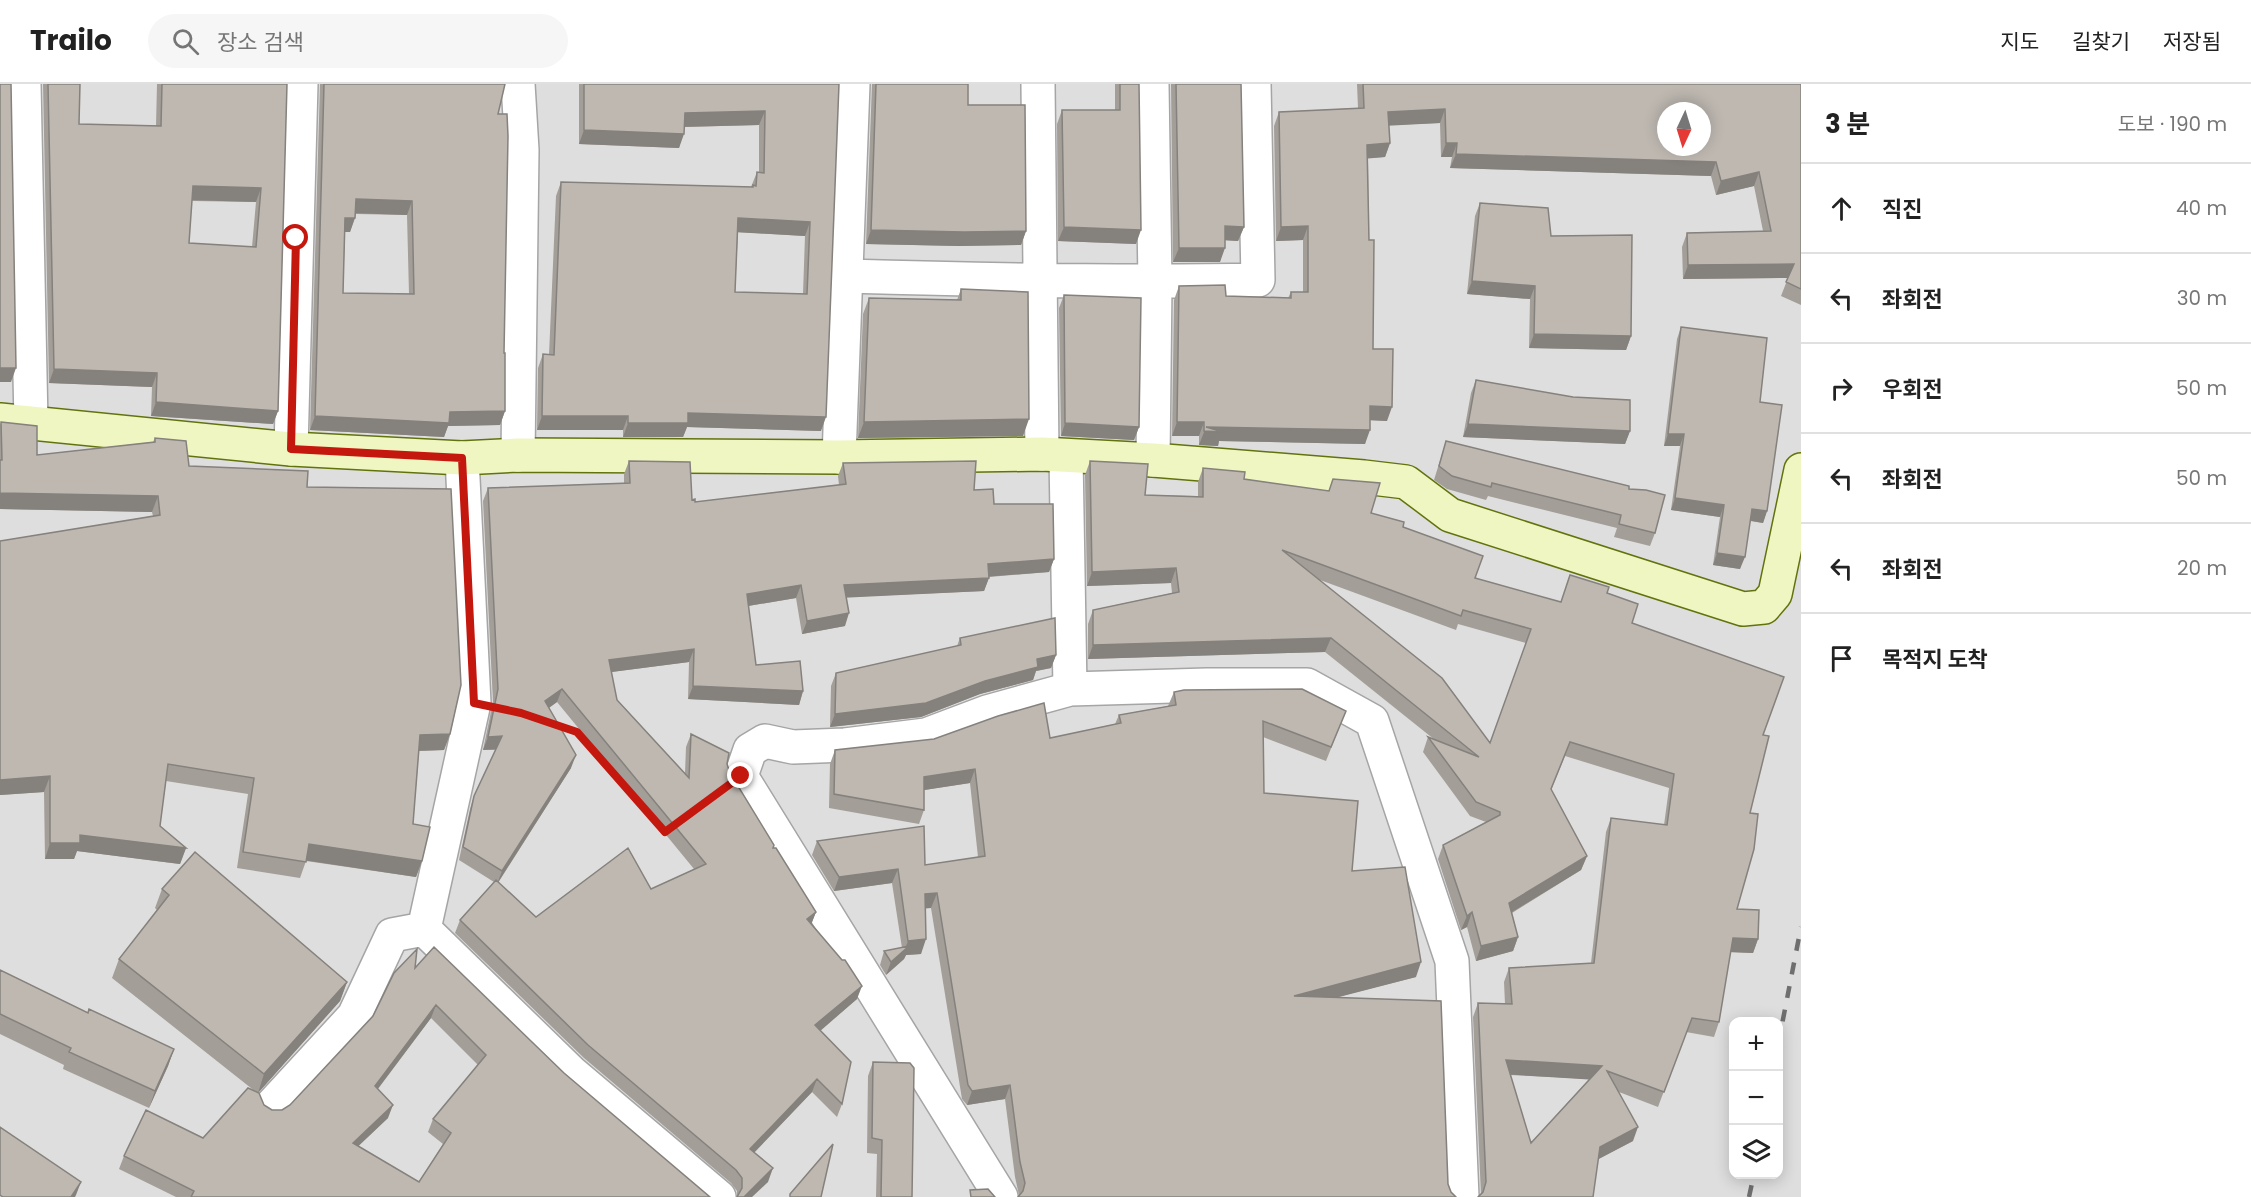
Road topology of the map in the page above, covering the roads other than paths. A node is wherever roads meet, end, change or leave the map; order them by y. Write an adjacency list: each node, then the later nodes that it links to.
1 (24, 84): 11 (street)
2 (301, 84): 12 (street)
3 (518, 84): 13 (street)
4 (853, 84): 8 (street)
5 (1038, 84): 9 (street)
6 (1152, 84): 10 (street)
7 (1254, 84): 10 (street)
8 (846, 276): 9 (street); 15 (street)
9 (1040, 282): 10 (street); 14 (street)
10 (1155, 283): 17 (street)
11 (15, 421): 12 (street)
12 (291, 449): 16 (street)
13 (518, 455): 15 (street); 16 (street)
14 (1054, 455): 15 (street); 17 (street); 19 (street)
15 (839, 457)
16 (462, 458): 20 (street)
17 (1153, 460): 18 (street)
18 (1801, 470)
19 (1070, 689): 23 (street); 24 (street)
20 (424, 929): 21 (street); 22 (street)
21 (272, 1105)
22 (718, 1197)
23 (1001, 1197)
24 (1462, 1197)

